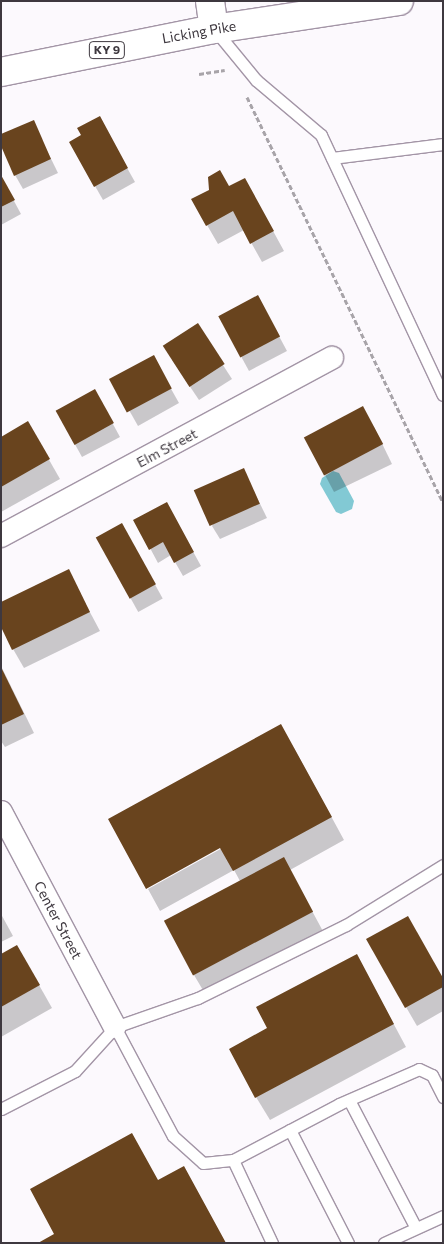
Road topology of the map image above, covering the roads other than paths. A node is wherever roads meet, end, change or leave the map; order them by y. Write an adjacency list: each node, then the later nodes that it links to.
1 (210, 1): 3 (main road)
2 (399, 1): 3 (main road, Licking Pike / KY 9)
3 (214, 28): 4 (main road, Licking Pike / KY 9); 6 (lane)
4 (1, 72)
5 (443, 144): 6 (lane)
6 (332, 158): 8 (lane)
7 (332, 358): 9 (street, Elm Street)
8 (443, 395)
9 (1, 536)
10 (1, 812): 12 (street, Center Street)
11 (443, 865): 12 (lane)
12 (115, 1027): 15 (lane); 17 (lane)
13 (443, 1097): 14 (lane)
14 (349, 1100): 16 (lane); 19 (lane)
15 (1, 1109)
16 (290, 1130): 17 (lane); 21 (lane)
17 (233, 1160): 20 (lane)
18 (443, 1216): 19 (lane)
19 (416, 1228): 22 (lane)
20 (272, 1243)
21 (348, 1243)
22 (384, 1243)

